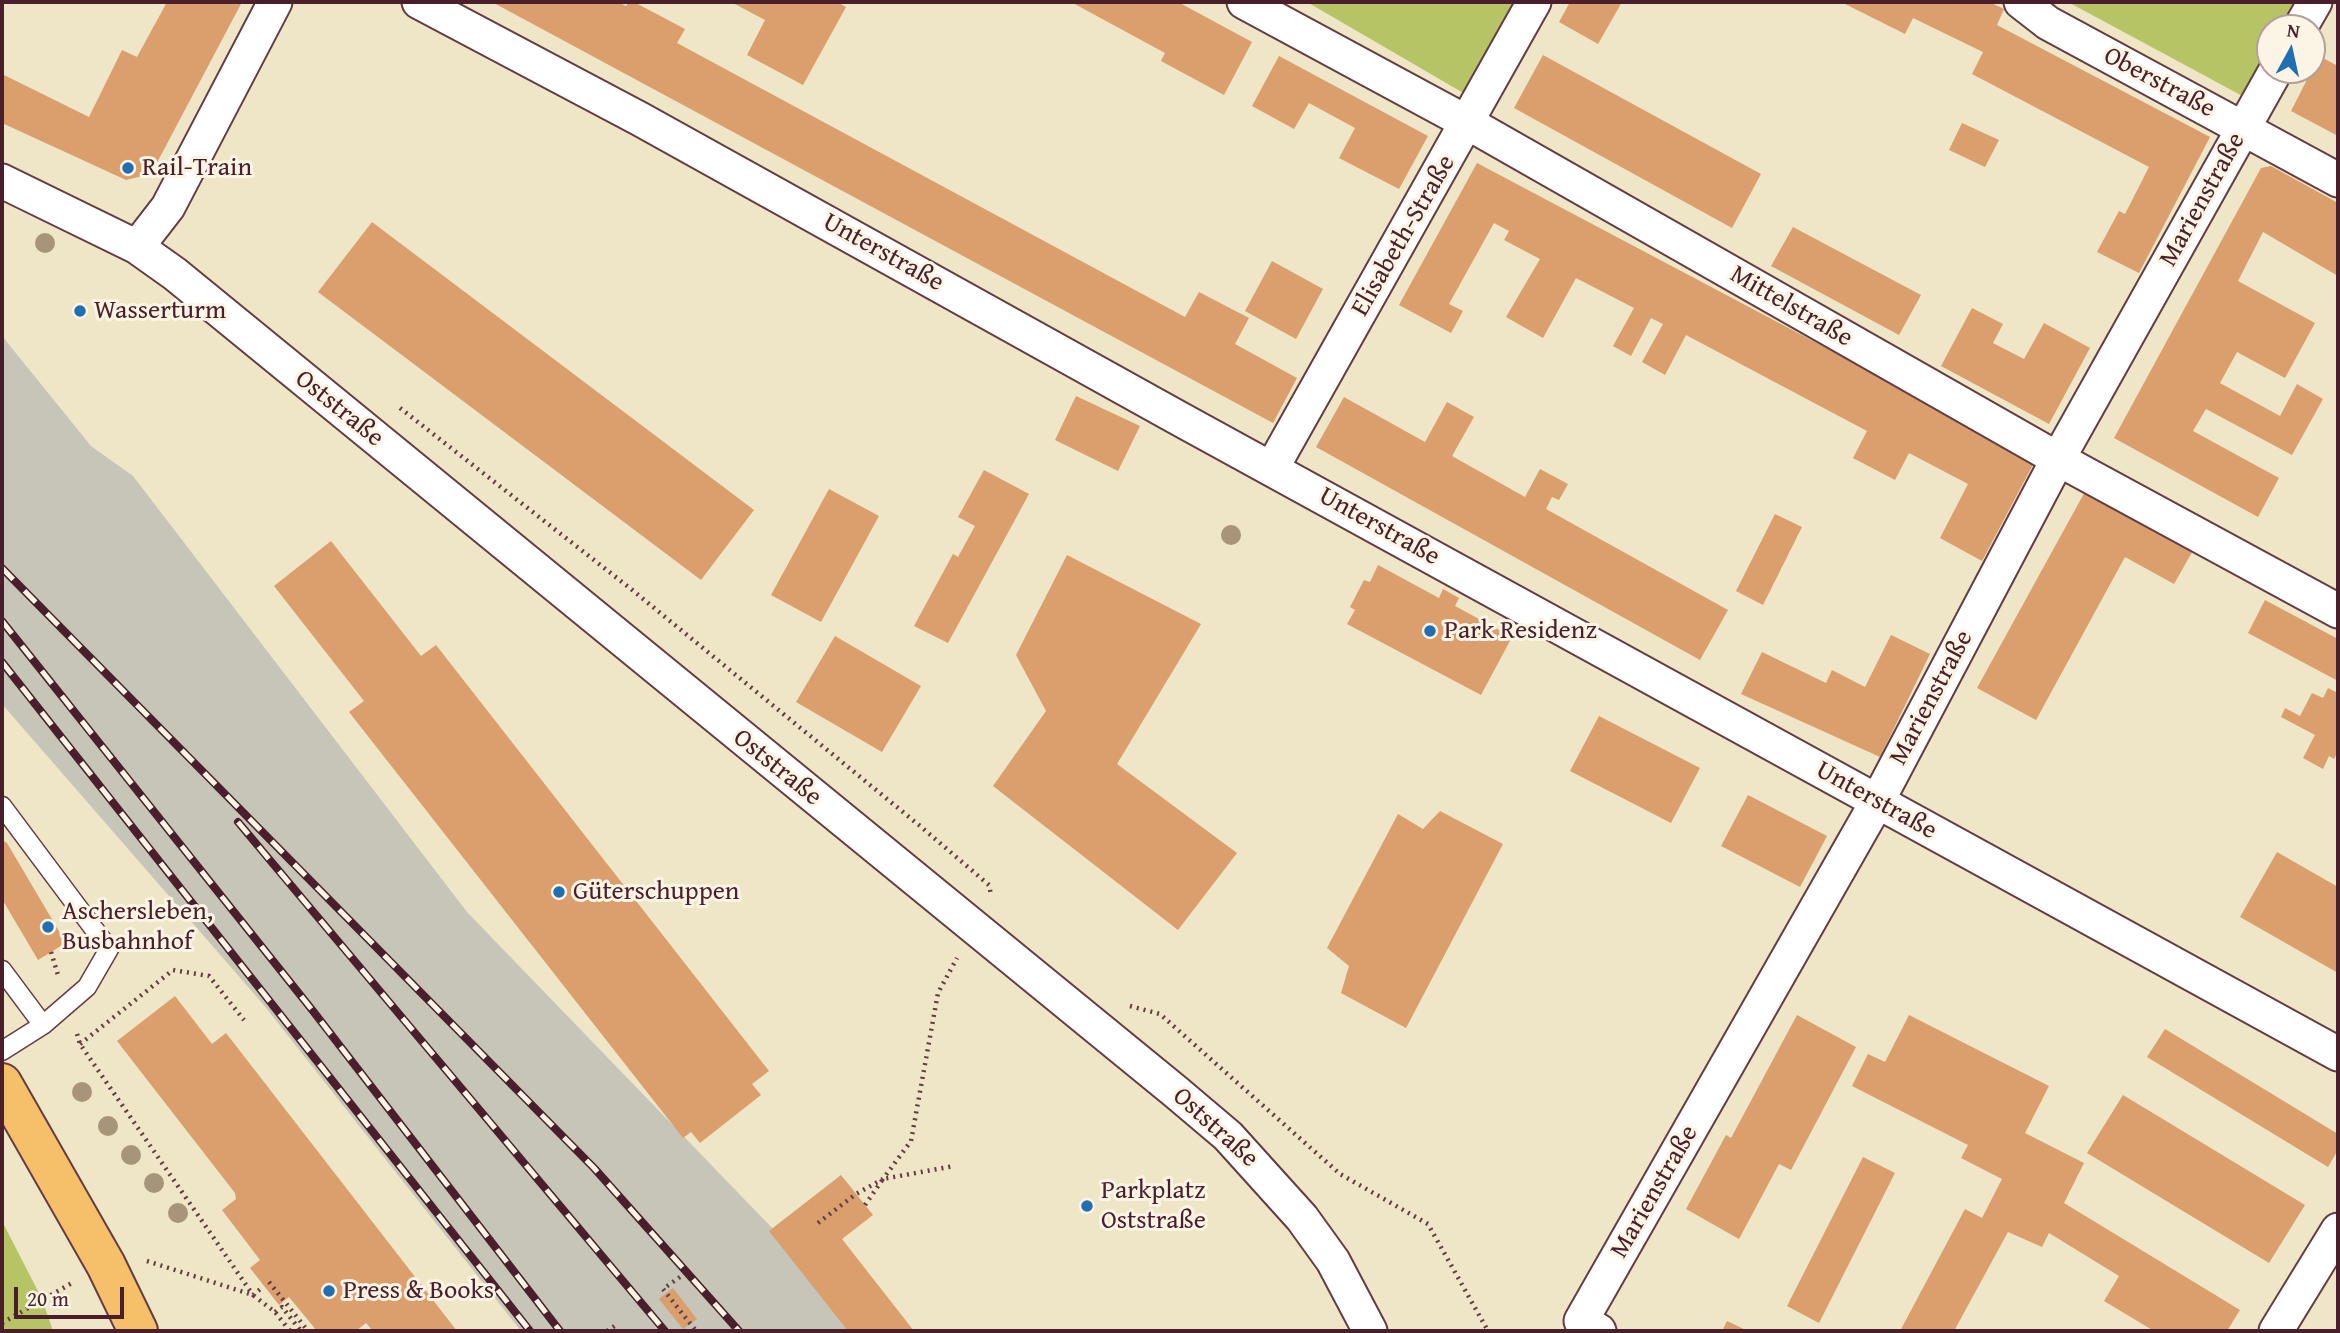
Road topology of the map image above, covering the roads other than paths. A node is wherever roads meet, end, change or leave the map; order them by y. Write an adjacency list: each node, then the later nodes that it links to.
1 (275, 2): 11 (street)
2 (419, 2): 13 (street, Unterstraße)
3 (1244, 2): 7 (street, Mittelstraße)
4 (1534, 2): 7 (street, Elisabeth-Straße)
5 (2021, 2): 8 (street, Oberstraße)
6 (2268, 84): 8 (street, Marienstraße)
7 (1468, 123): 12 (street, Mittelstraße); 13 (street, Elisabeth-Straße)
8 (2243, 128): 9 (street, Oberstraße); 12 (street, Marienstraße)
9 (2338, 180)
10 (2, 181): 11 (street, Oststraße)
11 (137, 247): 25 (street, Oststraße)
12 (2058, 459): 14 (street, Mittelstraße); 15 (street, Marienstraße)
13 (1272, 468): 15 (street, Unterstraße)
14 (2338, 611)
15 (1877, 802): 20 (street, Unterstraße); 23 (street, Marienstraße)
16 (2, 806): 18 (lane)
17 (2, 970): 18 (lane)
18 (43, 1025): 19 (lane)
19 (2, 1051)
20 (2338, 1054)
21 (2, 1083): 24 (main road)
22 (2338, 1230): 26 (street)
23 (1590, 1326)
24 (138, 1331)
25 (1370, 1331)
26 (2276, 1331)

